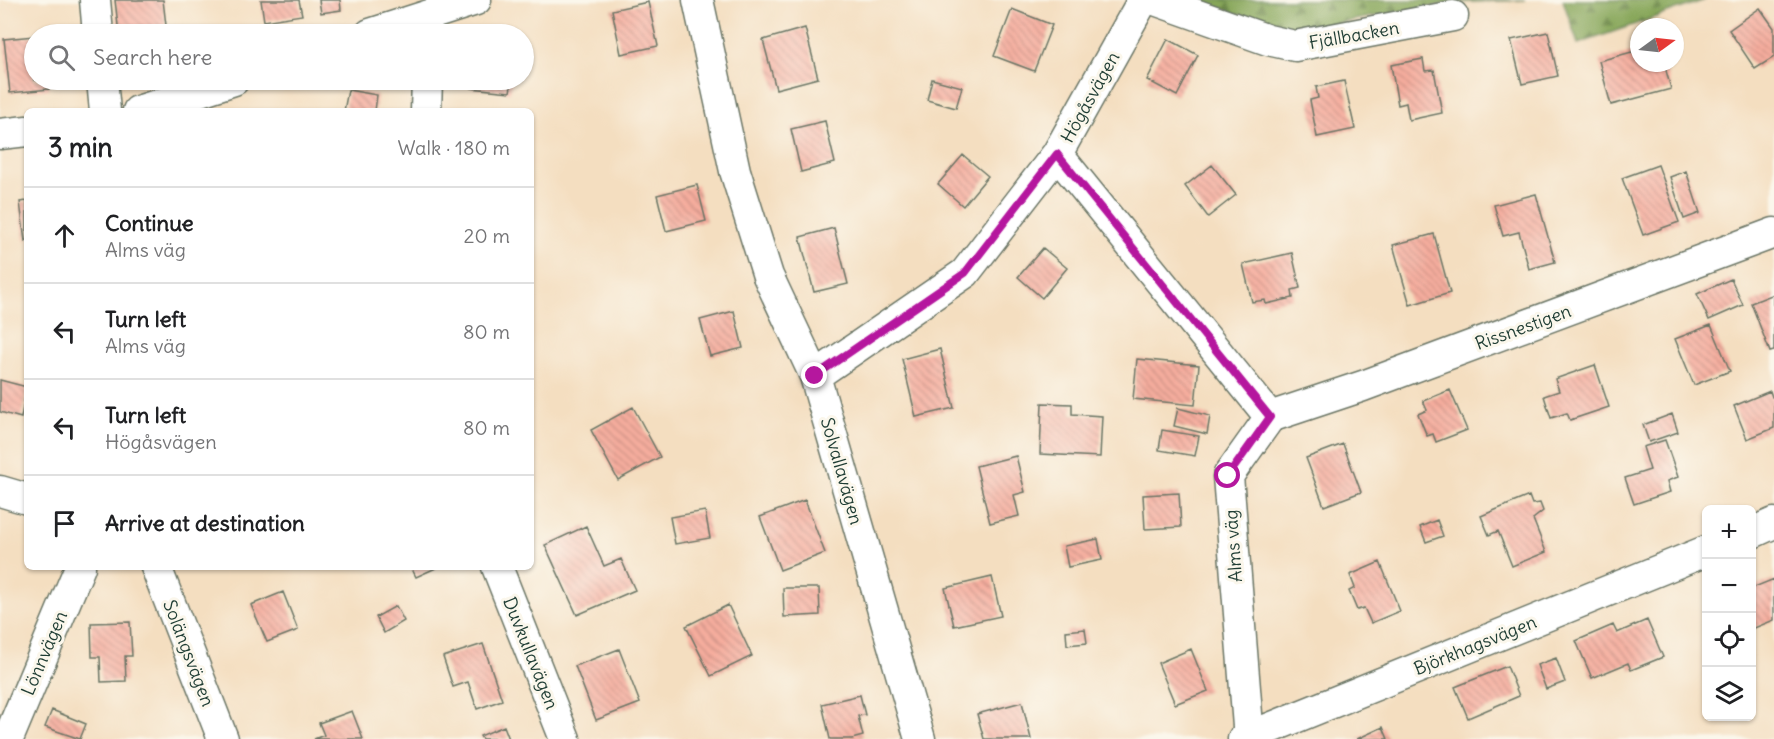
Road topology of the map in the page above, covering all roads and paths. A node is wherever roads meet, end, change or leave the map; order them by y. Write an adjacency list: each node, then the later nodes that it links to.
1 (95, 0): 8 (street)
2 (476, 0): 6 (street)
3 (698, 0): 20 (street, Solvallavägen)
4 (1143, 0): 18 (street, Högåsvägen)
5 (1155, 0): 7 (street, Fjällbacken)
6 (431, 16): 9 (street)
7 (1453, 16)
8 (97, 24)
9 (404, 24)
10 (103, 90): 13 (street)
11 (203, 90): 14 (street)
12 (427, 90): 15 (street)
13 (105, 108)
14 (147, 108)
15 (426, 108)
16 (24, 131): 17 (street)
17 (0, 134)
18 (1057, 154): 20 (street, Högåsvägen); 21 (street)
19 (1774, 233): 21 (street, Rissnestigen)
20 (815, 376): 34 (street, Solvallavägen)
21 (1270, 417): 30 (street, Alms väg)
22 (0, 491): 23 (street)
23 (24, 498)
24 (1774, 524): 25 (street)
25 (1756, 531)
26 (1702, 553): 30 (street, Björkhagsvägen)
27 (79, 570): 31 (street, Lönnvägen)
28 (157, 570): 32 (street, Solängsvägen)
29 (498, 570): 33 (street, Duvkullavägen)
30 (1247, 738)
31 (8, 739)
32 (223, 739)
33 (565, 739)
34 (920, 739)

